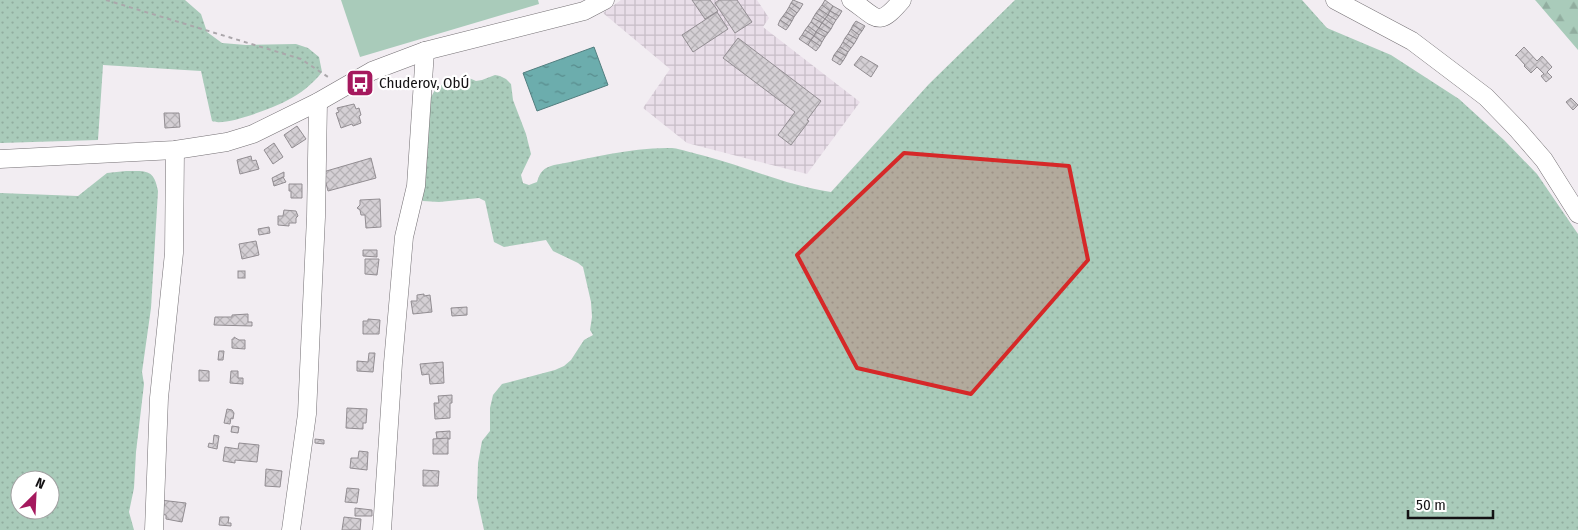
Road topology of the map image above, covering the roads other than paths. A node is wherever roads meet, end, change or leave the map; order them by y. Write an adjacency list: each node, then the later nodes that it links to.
1 (605, 0): 5 (street)
2 (851, 0): 3 (street)
3 (902, 0)
4 (1335, 0): 9 (street)
5 (425, 51): 6 (street); 12 (street)
6 (318, 102): 7 (street); 11 (street)
7 (175, 150): 8 (street); 10 (street)
8 (0, 159)
9 (1578, 214)
10 (154, 530)
11 (291, 530)
12 (382, 530)

